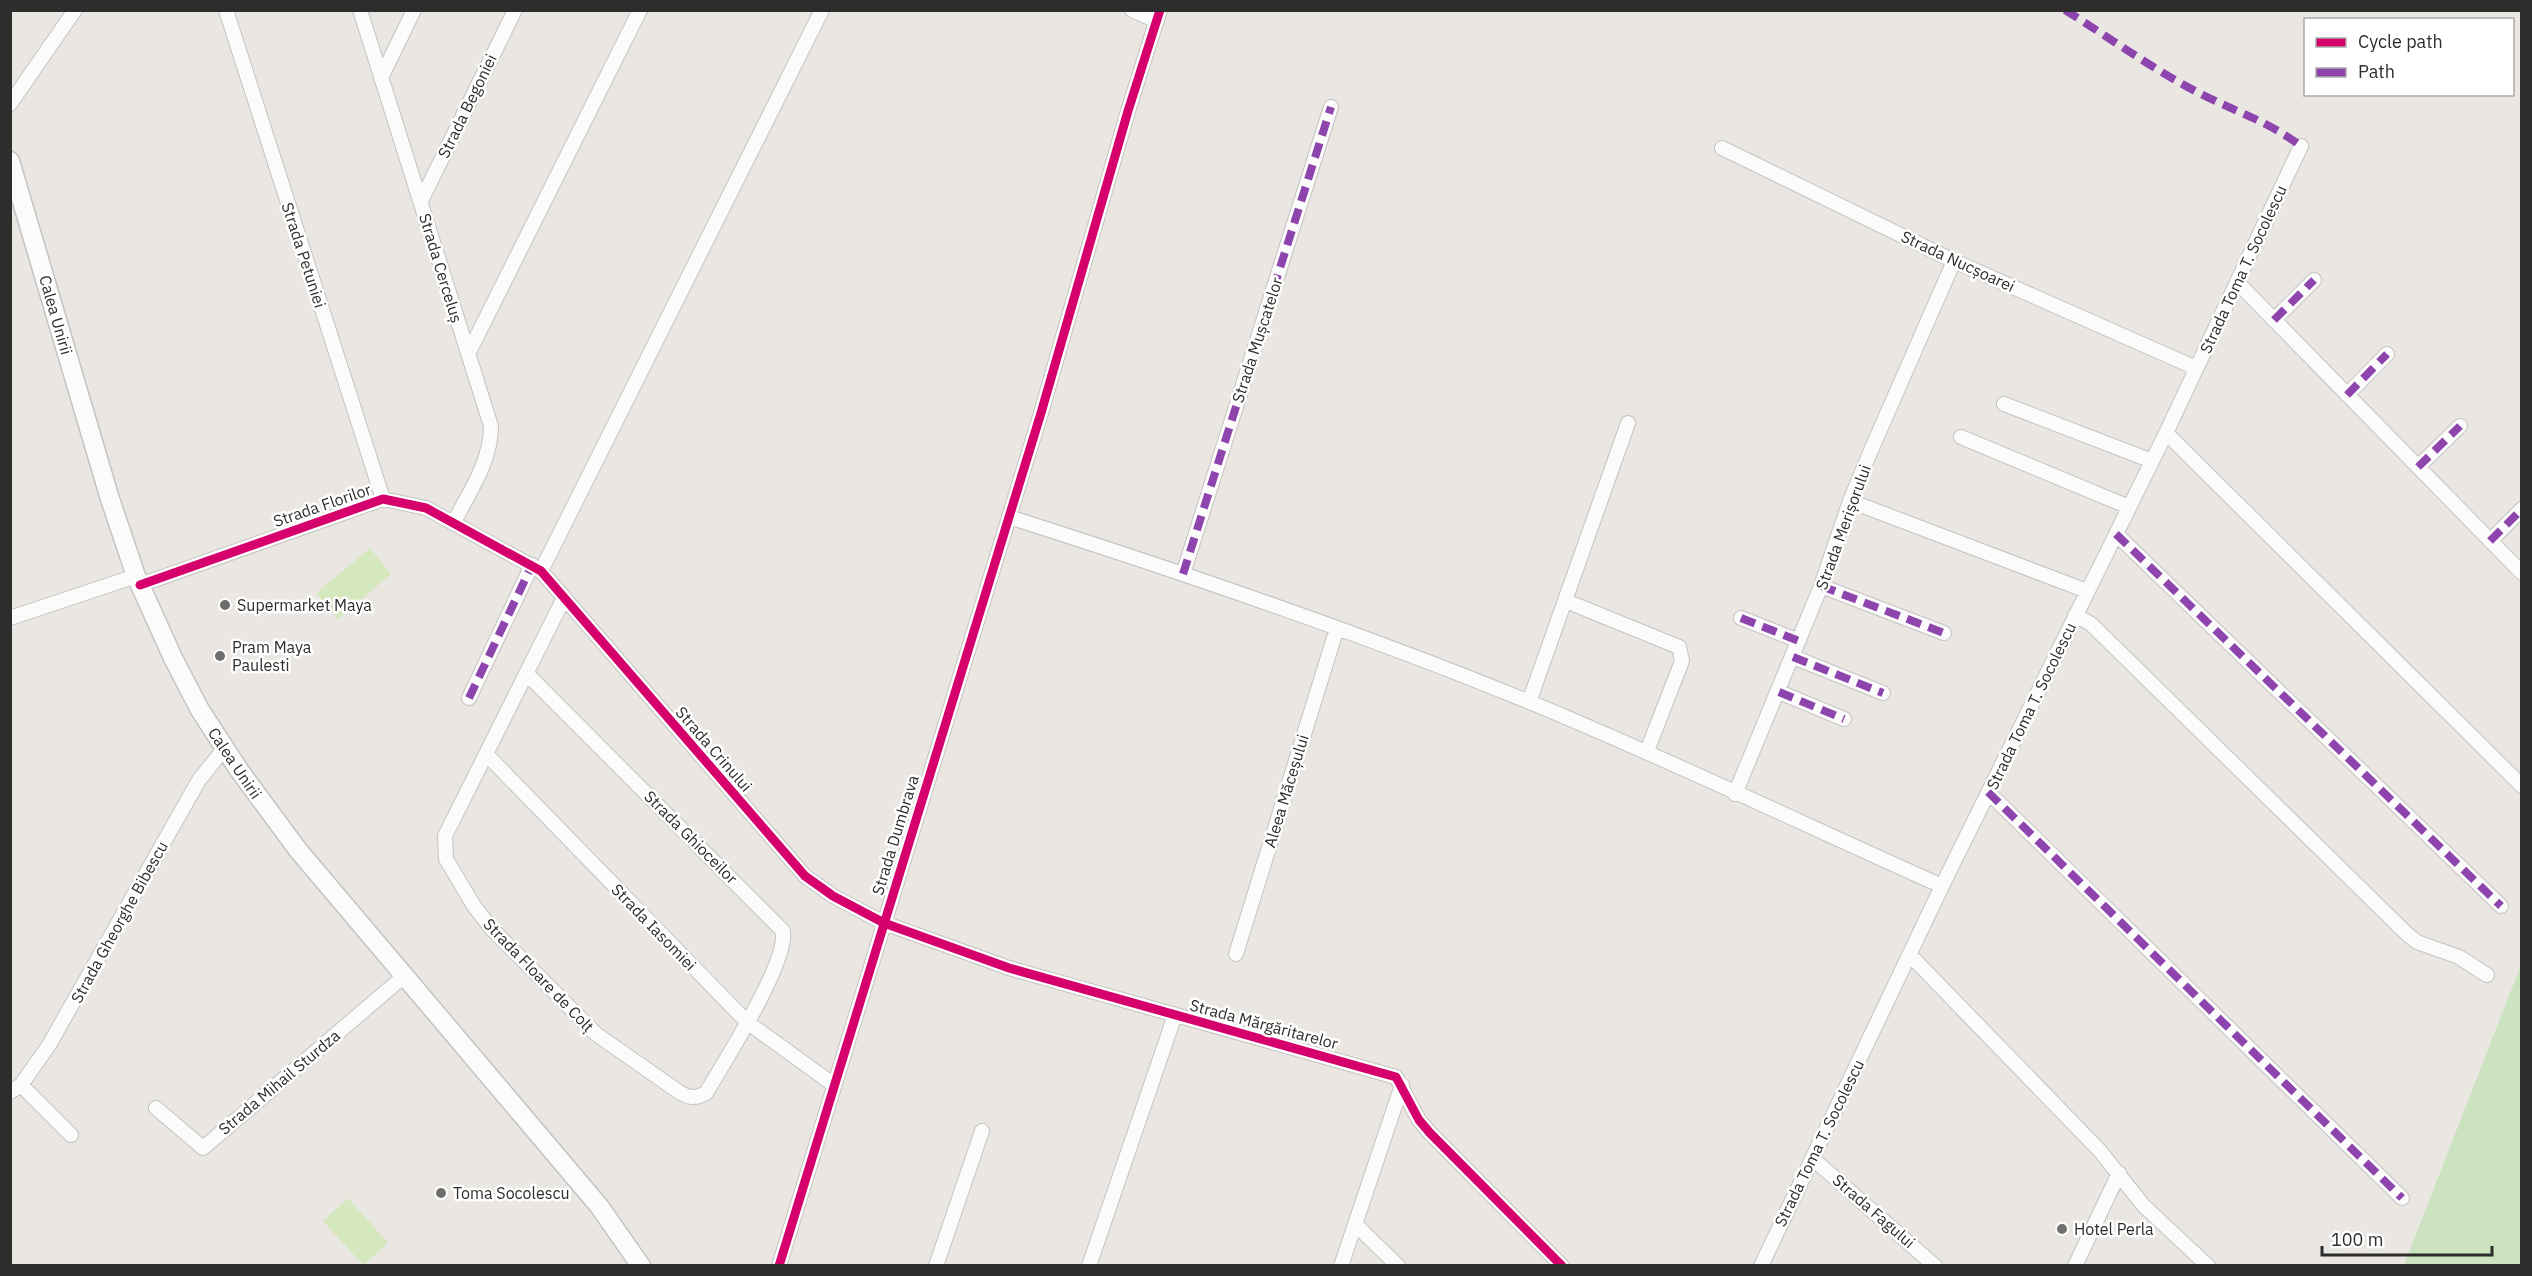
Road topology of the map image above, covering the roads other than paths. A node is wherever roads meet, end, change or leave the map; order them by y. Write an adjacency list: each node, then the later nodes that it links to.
1 (75, 10): 11 (street)
2 (226, 10): 32 (street, Strada Petuniei)
3 (360, 10): 10 (street, Strada Cerceluș)
4 (414, 10): 10 (street)
5 (515, 10): 16 (street, Strada Begoniei)
6 (640, 10): 21 (street)
7 (822, 10): 40 (street)
8 (1132, 10): 9 (street)
9 (1159, 16): 36 (street, Strada Dumbrava)
10 (381, 78): 16 (street, Strada Cerceluș)
11 (10, 104)
12 (1331, 107): 41 (street, Strada Mușcatelor)
13 (2301, 146): 19 (street, Strada Toma T. Socolescu)
14 (1722, 148): 17 (street, Strada Nucșoarei)
15 (10, 161): 43 (main road, Calea Unirii)
16 (421, 201): 21 (street, Strada Cerceluș)
17 (1954, 261): 23 (street, Strada Nucșoarei); 33 (street, Strada Merișorului)
18 (2314, 280): 20 (street)
19 (2237, 282): 20 (street); 23 (street, Strada Toma T. Socolescu)
20 (2274, 320): 24 (street)
21 (468, 354): 37 (street, Strada Cerceluș)
22 (2386, 354): 24 (street)
23 (2196, 368): 28 (street, Strada Toma T. Socolescu)
24 (2347, 395): 31 (street)
25 (2004, 404): 30 (street)
26 (1628, 423): 47 (street)
27 (2460, 426): 31 (street)
28 (2166, 433): 30 (street, Strada Toma T. Socolescu); 64 (street)
29 (1961, 437): 34 (street)
30 (2152, 461): 34 (street, Strada Toma T. Socolescu)
31 (2418, 467): 39 (street)
32 (384, 500): 37 (street, Strada Florilor); 43 (street, Strada Florilor)
33 (1850, 501): 44 (street, Strada Merișorului); 45 (street)
34 (2129, 507): 38 (street, Strada Toma T. Socolescu)
35 (2522, 509): 39 (street)
36 (1009, 518): 41 (street); 69 (street, Strada Dumbrava)
37 (454, 522): 40 (street, Strada Florilor)
38 (2116, 534): 45 (street, Strada Toma T. Socolescu); 68 (street)
39 (2490, 541): 42 (street)
40 (536, 568): 46 (street, Strada Crinului); 58 (street)
41 (1183, 573): 51 (street)
42 (2522, 573)
43 (138, 581): 49 (street, Strada Florilor); 61 (main road, Calea Unirii)
44 (1821, 586): 52 (street); 53 (street, Strada Merișorului)
45 (2087, 591): 48 (street, Strada Toma T. Socolescu)
46 (564, 598): 55 (street, Strada Floare de Colț); 69 (street, Strada Crinului)
47 (1566, 601): 59 (street); 62 (street)
48 (2075, 615): 65 (street, Strada Toma T. Socolescu); 72 (street)
49 (10, 618)
50 (1741, 618): 53 (street)
51 (1337, 628): 59 (street); 70 (street, Aleea Măceșului)
52 (1944, 633)
53 (1799, 641): 54 (street, Strada Merișorului)
54 (1793, 657): 56 (street, Strada Merișorului); 57 (street)
55 (526, 673): 63 (street, Strada Floare de Colț); 75 (street, Strada Ghioceilor)
56 (1779, 692): 60 (street); 66 (street, Strada Merișorului)
57 (1883, 693)
58 (469, 698)
59 (1529, 702): 62 (street)
60 (1844, 719)
61 (224, 749): 73 (main road, Calea Unirii); 78 (street, Strada Gheorghe Bibescu)
62 (1647, 751): 66 (street)
63 (486, 754): 75 (street, Strada Iasomiei); 75 (street, Strada Floare de Colț)
64 (2522, 786)
65 (1988, 792): 67 (street, Strada Toma T. Socolescu); 84 (street)
66 (1735, 794): 67 (street)
67 (1942, 886): 71 (street, Strada Toma T. Socolescu)
68 (2500, 906)
69 (884, 923): 74 (street, Strada Mărgăritarelor); 76 (street, Strada Dumbrava)
70 (1236, 954)
71 (1910, 955): 82 (street, Strada Toma T. Socolescu); 83 (street)
72 (2487, 975)
73 (403, 977): 79 (street, Strada Mihail Sturdza); 86 (main road, Calea Unirii)
74 (1175, 1015): 77 (street, Strada Mărgăritarelor); 89 (street)
75 (747, 1022): 76 (street, Strada Iasomiei)
76 (834, 1085): 87 (street, Strada Dumbrava)
77 (1402, 1085): 85 (street); 92 (street)
78 (16, 1089): 81 (street)
79 (156, 1108)
80 (982, 1131): 88 (street)
81 (71, 1135)
82 (1812, 1158): 93 (street, Strada Toma T. Socolescu); 94 (street, Strada Fagului)
83 (2119, 1173): 95 (street); 96 (street)
84 (2402, 1198)
85 (1355, 1224): 90 (street); 91 (street)
86 (641, 1266)
87 (779, 1266)
88 (936, 1266)
89 (1089, 1266)
90 (1341, 1266)
91 (1398, 1266)
92 (1562, 1266)
93 (1761, 1266)
94 (1935, 1266)
95 (2075, 1266)
96 (2208, 1266)

